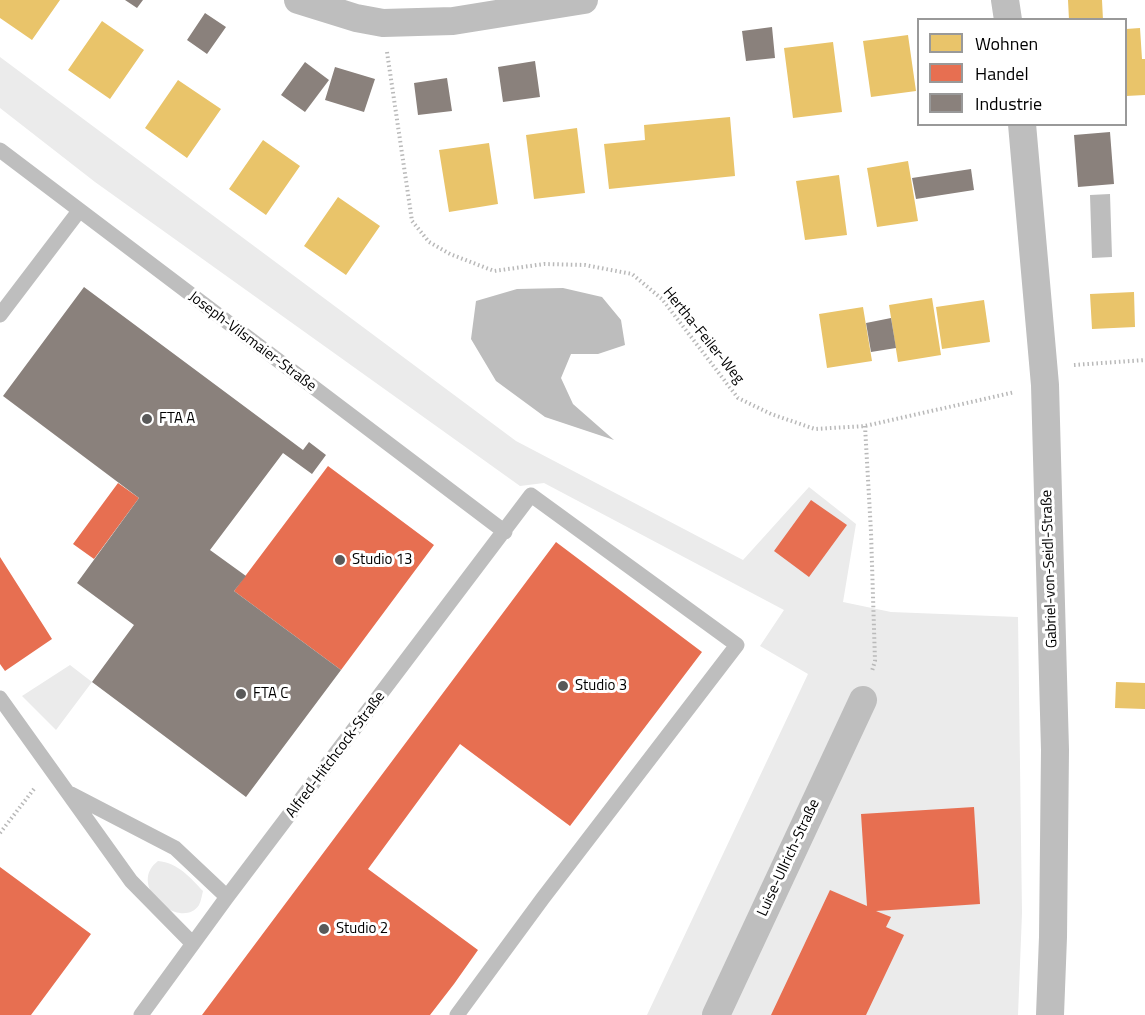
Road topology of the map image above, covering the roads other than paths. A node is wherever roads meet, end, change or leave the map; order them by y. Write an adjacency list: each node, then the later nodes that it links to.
1 (298, 0): 2 (street)
2 (584, 0)
3 (1005, 0): 4 (street)
4 (1008, 18)
5 (1022, 126): 18 (street, Gabriel-von-Seidl-Straße)
6 (0, 150): 7 (lane, Joseph-Vilsmaier-Straße)
7 (79, 211): 8 (lane); 9 (lane, Joseph-Vilsmaier-Straße)
8 (0, 315)
9 (505, 532): 13 (lane, Alfred-Hitchcock-Straße); 16 (lane, Alfred-Hitchcock-Straße)
10 (0, 698): 12 (lane)
11 (863, 700): 17 (street, Luise-Ullrich-Straße)
12 (67, 792): 13 (lane); 14 (lane)
13 (227, 897): 14 (lane, Alfred-Hitchcock-Straße)
14 (193, 944): 15 (lane, Alfred-Hitchcock-Straße)
15 (145, 1014)
16 (457, 1015)
17 (716, 1015)
18 (1050, 1015)

